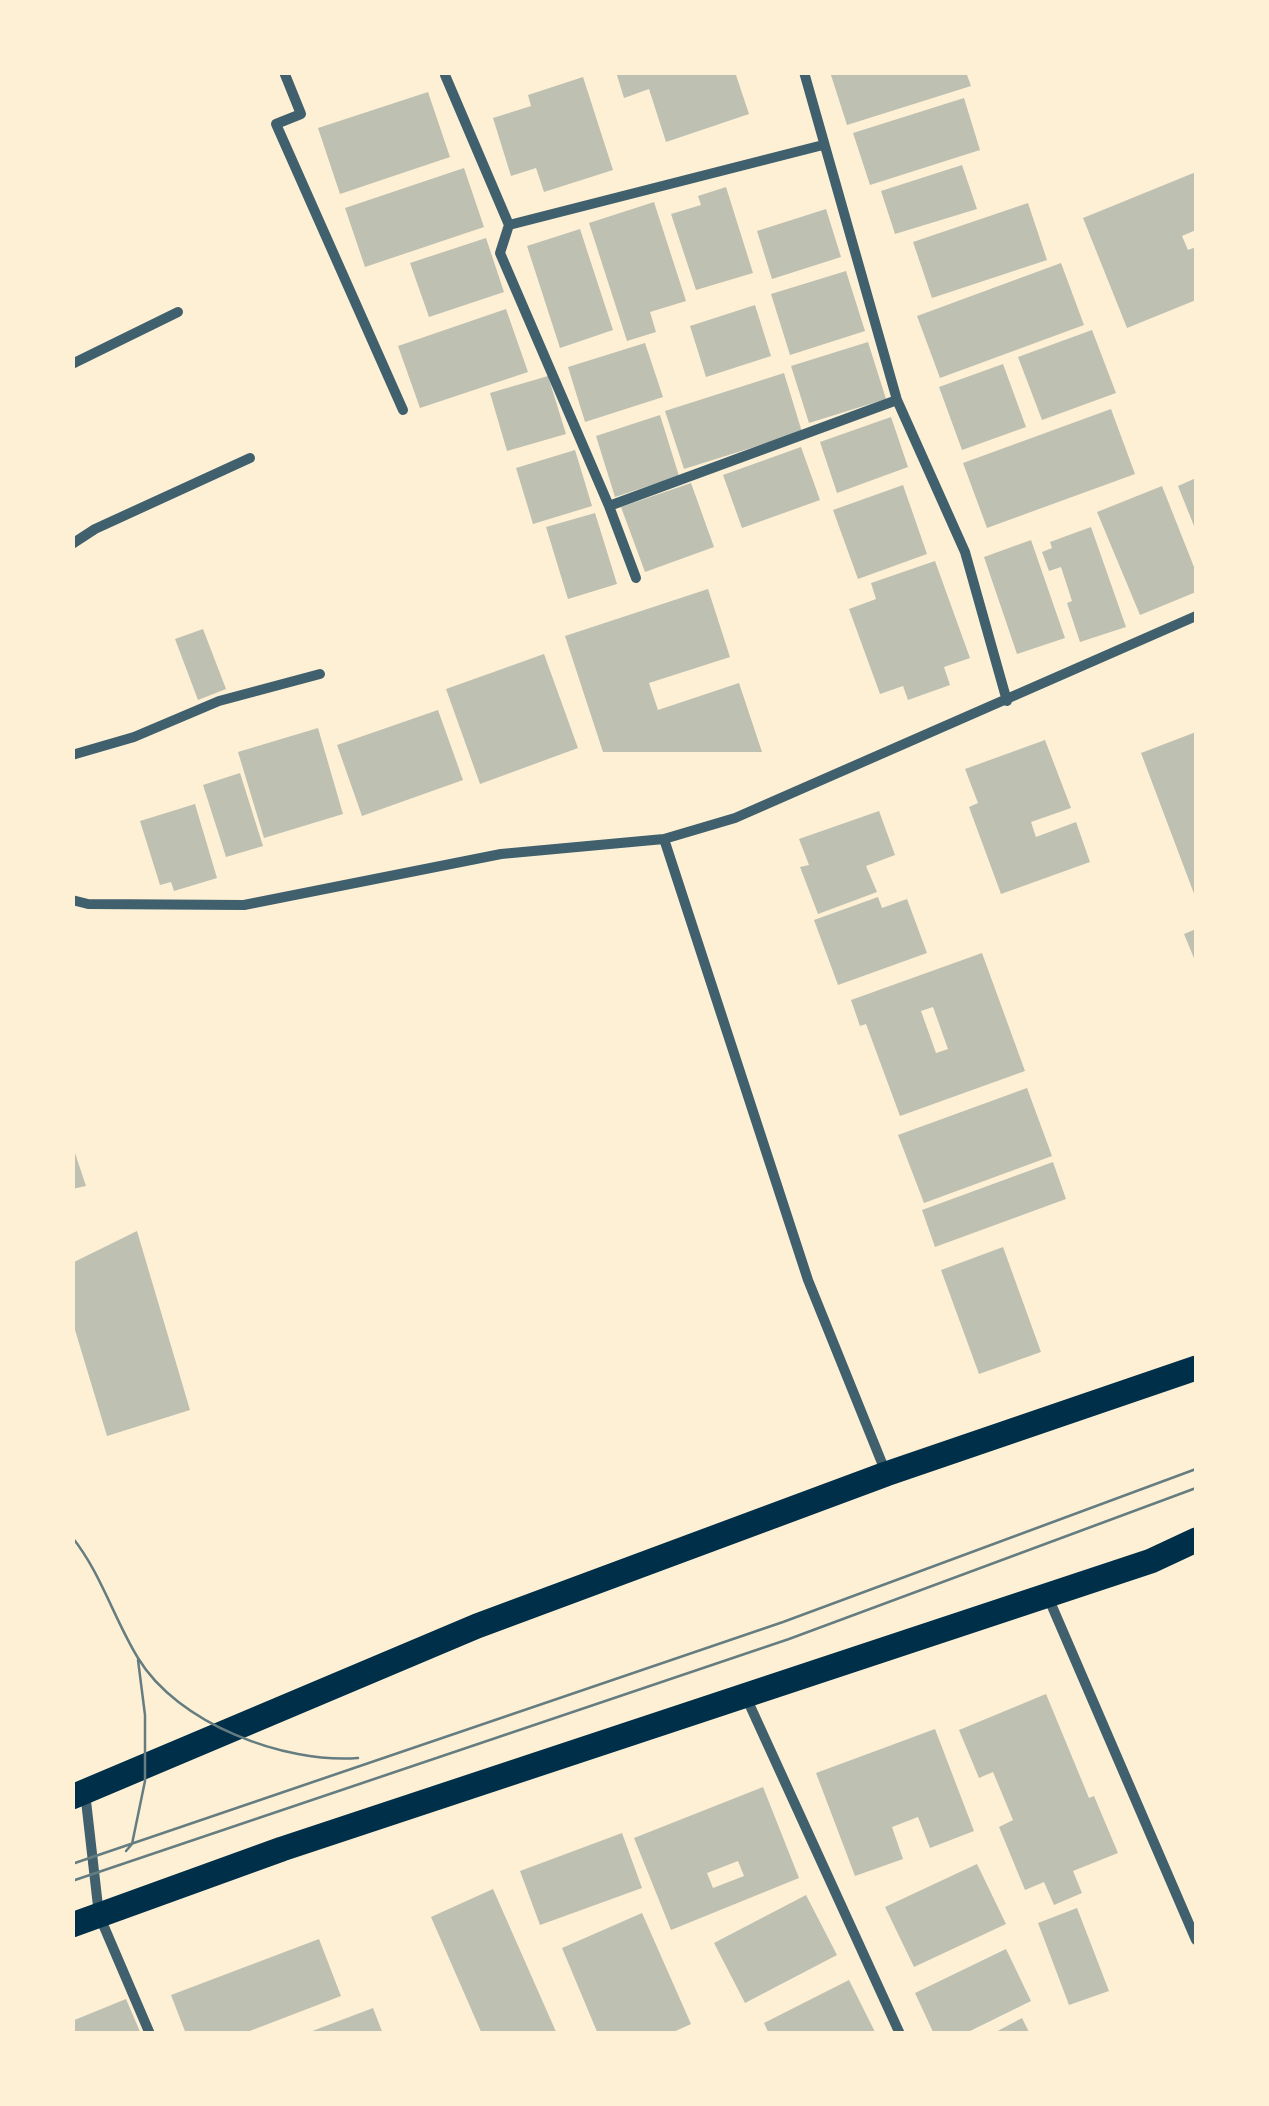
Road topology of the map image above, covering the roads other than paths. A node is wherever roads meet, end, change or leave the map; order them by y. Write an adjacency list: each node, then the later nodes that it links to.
1 (284, 72): 9 (street)
2 (804, 72): 4 (street)
3 (445, 75): 5 (street)
4 (823, 145): 5 (street); 8 (street)
5 (510, 225): 11 (street)
6 (178, 312): 7 (street)
7 (72, 364)
8 (897, 400): 11 (street); 16 (street)
9 (402, 410)
10 (250, 458): 12 (street)
11 (609, 506): 13 (street)
12 (72, 544)
13 (636, 578)
14 (1196, 616): 16 (street)
15 (320, 674): 17 (street)
16 (1007, 701): 18 (street)
17 (72, 754)
18 (664, 839): 19 (street); 21 (street)
19 (72, 900)
20 (1196, 1368): 21 (main road)
21 (886, 1474): 25 (main road)
22 (1196, 1540): 23 (main road)
23 (1047, 1595): 24 (main road); 28 (street)
24 (746, 1696): 26 (main road); 30 (street)
25 (79, 1794): 26 (street)
26 (99, 1916): 27 (main road); 29 (street)
27 (72, 1925)
28 (1196, 1940)
29 (150, 2034)
30 (900, 2034)

